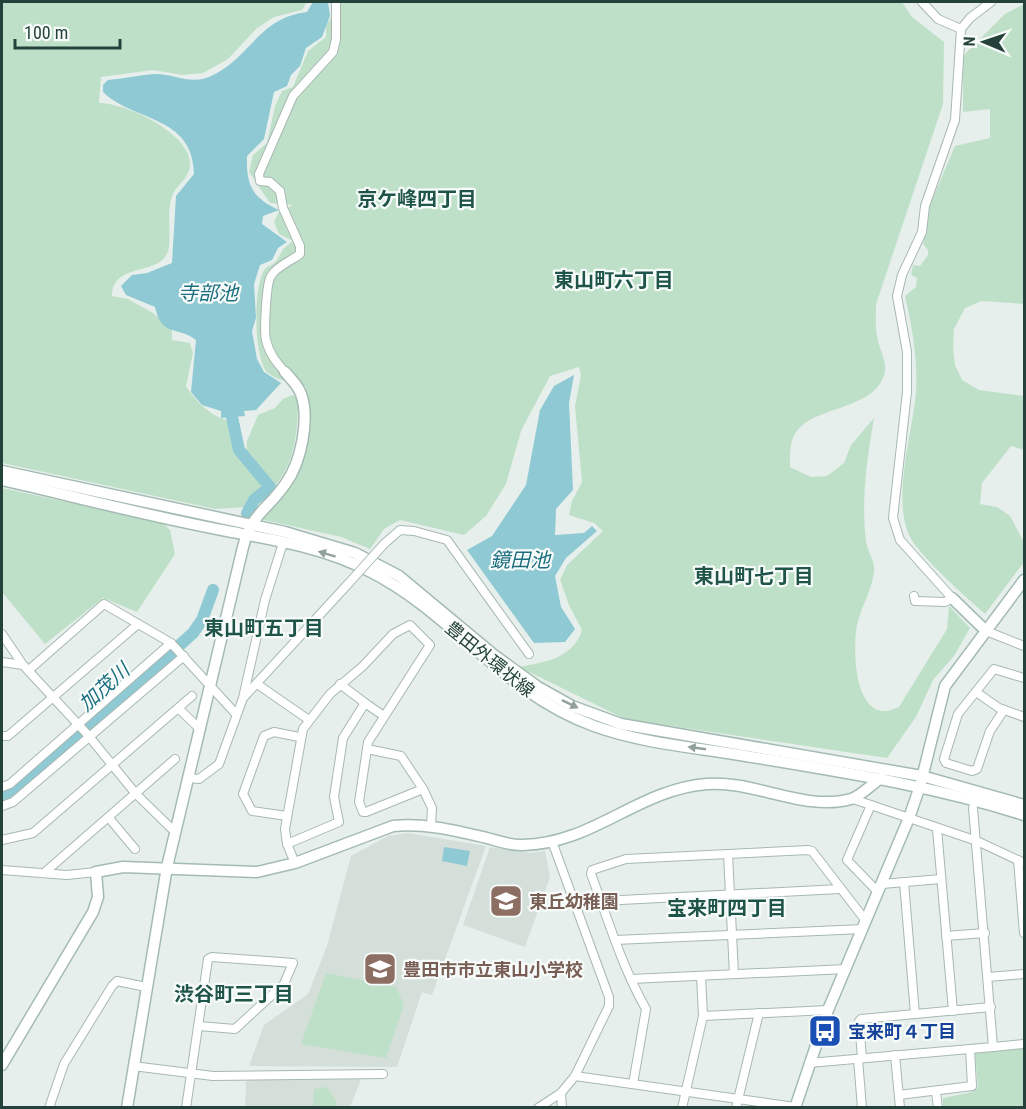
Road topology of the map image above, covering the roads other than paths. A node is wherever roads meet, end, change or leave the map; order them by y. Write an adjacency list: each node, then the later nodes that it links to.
1 (336, 2): 5 (street)
2 (922, 2): 4 (street)
3 (991, 2): 4 (street)
4 (961, 29): 12 (street)
5 (285, 372): 8 (street)
6 (2, 471): 8 (street, 豊田外環状線)
7 (2, 480): 8 (street, 豊田外環状線)
8 (248, 529): 9 (street, 豊田外環状線); 25 (street); 46 (street, 豊田外環状線, one-way to 46)
9 (283, 543): 29 (street); 45 (street, 豊田外環状線, one-way to 9)
10 (1024, 580): 14 (street)
11 (914, 596): 12 (street)
12 (952, 598): 14 (street)
13 (138, 624): 16 (street); 21 (street); 28 (street)
14 (986, 631): 17 (street); 46 (street)
15 (2, 634): 21 (street)
16 (171, 644): 19 (street); 38 (street)
17 (1024, 646)
18 (529, 654): 23 (street, bridge)
19 (184, 656): 25 (street); 38 (street)
20 (2, 662): 21 (street)
21 (26, 667): 28 (street)
22 (1024, 678): 26 (street)
23 (257, 684): 29 (street); 36 (street)
24 (340, 684): 30 (street); 34 (street); 36 (street)
25 (210, 686): 33 (street); 37 (street)
26 (976, 692): 32 (street); 32 (street)
27 (192, 696): 31 (street)
28 (54, 697): 38 (street); 39 (street)
29 (243, 698): 33 (street)
30 (365, 703): 34 (street); 64 (street)
31 (179, 709): 37 (street); 43 (street)
32 (1004, 710): 35 (street)
33 (236, 714): 44 (street)
34 (384, 716): 41 (street)
35 (1024, 717)
36 (309, 720): 40 (street)
37 (200, 729): 44 (street)
38 (84, 731): 43 (street); 47 (street); 53 (street)
39 (2, 736)
40 (299, 737): 56 (street); 56 (street)
41 (367, 749): 48 (street); 48 (street)
42 (175, 759): 49 (street)
43 (113, 765): 49 (street); 62 (street)
44 (189, 778): 61 (street)
45 (881, 778): 46 (street, 豊田外環状線); 50 (street)
46 (921, 781): 52 (street, 豊田外環状線); 55 (street, 豊田外環状線); 58 (street)
47 (2, 787)
48 (423, 789): 59 (street)
49 (136, 794): 57 (street); 61 (street)
50 (853, 799): 51 (street); 65 (street)
51 (871, 805): 58 (street); 76 (street)
52 (1024, 805)
53 (2, 806)
54 (973, 808): 63 (street)
55 (1024, 815)
56 (287, 816): 64 (street)
57 (109, 818): 66 (street); 73 (street)
58 (909, 818): 60 (street); 76 (street)
59 (431, 826): 65 (street); 69 (street)
60 (937, 830): 63 (street); 74 (street)
61 (175, 832): 70 (street)
62 (2, 840)
63 (977, 841): 68 (street); 81 (street)
64 (287, 844): 69 (street)
65 (553, 844): 110 (street)
66 (135, 849)
67 (728, 854): 77 (street); 78 (street); 79 (street)
68 (1021, 861): 82 (street)
69 (295, 863): 70 (street)
70 (167, 867): 72 (street); 92 (street)
71 (2, 870): 73 (street)
72 (96, 872): 73 (street); 106 (street)
73 (44, 873)
74 (941, 879): 75 (street); 84 (street)
75 (904, 882): 76 (street); 97 (street)
76 (880, 888): 80 (street)
77 (840, 889): 78 (street); 80 (street)
78 (729, 894): 79 (street); 83 (street)
79 (601, 901): 85 (street)
80 (864, 925): 83 (street); 86 (street)
81 (985, 933): 84 (street); 90 (street)
82 (1024, 933)
83 (732, 934): 85 (street); 87 (street)
84 (946, 936): 95 (street)
85 (615, 939): 91 (street)
86 (846, 969): 87 (street); 94 (street)
87 (734, 974): 89 (street)
88 (1024, 974): 90 (street)
89 (701, 976): 91 (street); 98 (street)
90 (988, 978): 93 (street)
91 (631, 979): 111 (street)
92 (146, 987): 107 (street); 117 (street)
93 (991, 1007): 95 (street); 101 (street)
94 (828, 1010): 96 (street); 105 (street)
95 (952, 1011): 97 (street)
96 (759, 1013): 98 (street); 116 (street)
97 (915, 1014): 104 (street)
98 (703, 1016): 112 (street)
99 (199, 1026): 99 (street); 108 (street)
100 (1024, 1044): 101 (street)
101 (993, 1047): 102 (street)
102 (970, 1049): 103 (street); 113 (street)
103 (895, 1055): 104 (street); 115 (street)
104 (860, 1058): 105 (street); 124 (street)
105 (809, 1062): 123 (street)
106 (2, 1065)
107 (133, 1066): 108 (street); 118 (street)
108 (191, 1074): 109 (street); 119 (street)
109 (383, 1074)
110 (575, 1076): 111 (street); 114 (street)
111 (633, 1084): 112 (street)
112 (686, 1091): 116 (street); 122 (street)
113 (936, 1092): 115 (street); 126 (street)
114 (561, 1093): 120 (street); 121 (street)
115 (899, 1095): 125 (street)
116 (737, 1103): 123 (street)
117 (49, 1107)
118 (128, 1107)
119 (186, 1107)
120 (538, 1107)
121 (562, 1107)
122 (682, 1107)
123 (795, 1107)
124 (862, 1107)
125 (900, 1107)
126 (938, 1107)

